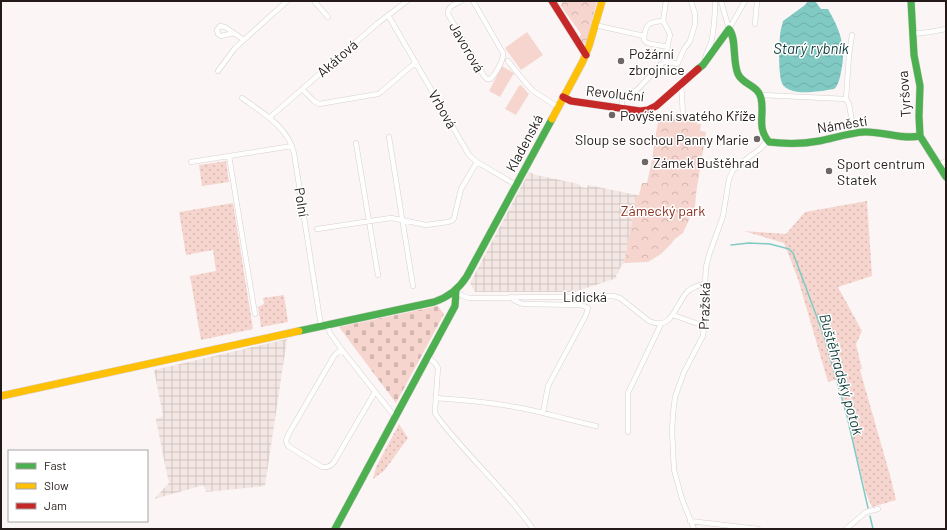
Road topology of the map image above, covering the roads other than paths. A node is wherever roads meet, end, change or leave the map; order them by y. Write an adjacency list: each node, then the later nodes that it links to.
1 (287, 1): 26 (street)
2 (314, 1): 16 (street)
3 (408, 1): 15 (street, Akátová)
4 (461, 1): 5 (street, Javorová)
5 (473, 1)
6 (552, 1): 28 (street)
7 (602, 1): 19 (street, Kladenská)
8 (666, 1): 17 (street)
9 (691, 1): 30 (street)
10 (715, 1): 32 (street)
11 (721, 1): 20 (street)
12 (745, 1): 20 (street, Revoluční)
13 (757, 1): 18 (street)
14 (910, 1): 23 (street, Tyršova)
15 (388, 14): 31 (street, Vrbová); 35 (street, Akátová)
16 (328, 17)
17 (663, 21): 25 (street); 27 (street)
18 (755, 24)
19 (595, 25): 25 (street); 28 (street, Kladenská)
20 (729, 29): 32 (street, Revoluční); 36 (street)
21 (946, 29): 23 (street)
22 (234, 33): 26 (street)
23 (912, 34): 45 (street, Tyršova)
24 (852, 35): 39 (street)
25 (644, 36): 27 (street)
26 (244, 40): 33 (street)
27 (668, 47): 30 (street)
28 (586, 55): 37 (street, Kladenská)
29 (508, 61): 40 (street)
30 (664, 61): 41 (street)
31 (416, 62): 35 (street); 53 (street, Vrbová)
32 (705, 62): 34 (street, Revoluční)
33 (218, 71)
34 (681, 85): 41 (street, Revoluční); 42 (street)
35 (302, 89): 43 (street, Akátová)
36 (760, 95): 39 (street); 47 (street)
37 (563, 97): 40 (street, Kladenská); 41 (street, Revoluční)
38 (242, 98): 43 (street, Polní)
39 (846, 98): 44 (street)
40 (558, 107): 56 (street, Kladenská)
41 (621, 108)
42 (683, 117)
43 (269, 118): 49 (street, Polní)
44 (854, 133): 45 (street, Náměstí); 47 (street, Náměstí)
45 (920, 136): 54 (street, Tyršova)
46 (389, 137): 57 (street)
47 (767, 141): 61 (street, Pražská)
48 (356, 143): 58 (street)
49 (292, 146): 50 (street); 68 (street, Polní)
50 (229, 156): 52 (street); 65 (street)
51 (946, 161): 54 (street)
52 (191, 162)
53 (478, 162): 56 (street, Vrbová); 57 (street)
54 (939, 165): 55 (street, Tyršova)
55 (946, 177)
56 (516, 185): 63 (street, Kladenská)
57 (402, 220): 58 (street); 62 (street)
58 (369, 221): 59 (street); 60 (street)
59 (317, 229)
60 (378, 275)
61 (705, 284): 66 (street); 69 (street, Pražská)
62 (413, 286)
63 (456, 292): 64 (street, Lidická); 68 (street); 71 (street)
64 (511, 297): 67 (street, Lidická); 75 (street, Lidická)
65 (254, 314)
66 (673, 315): 67 (street); 69 (street)
67 (661, 324): 78 (street)
68 (324, 326): 70 (street); 73 (street)
69 (704, 326): 80 (street, Pražská)
70 (342, 350): 72 (street); 72 (street)
71 (428, 357): 74 (street); 76 (street)
72 (375, 392): 76 (street)
73 (1, 396)
74 (436, 398): 75 (street); 82 (street)
75 (543, 413): 77 (street)
76 (396, 416): 81 (street)
77 (596, 426)
78 (628, 432)
79 (878, 509): 85 (street)
80 (690, 521): 83 (street, Pražská); 84 (street)
81 (335, 529)
82 (534, 529)
83 (694, 529)
84 (758, 529)
85 (846, 529)

